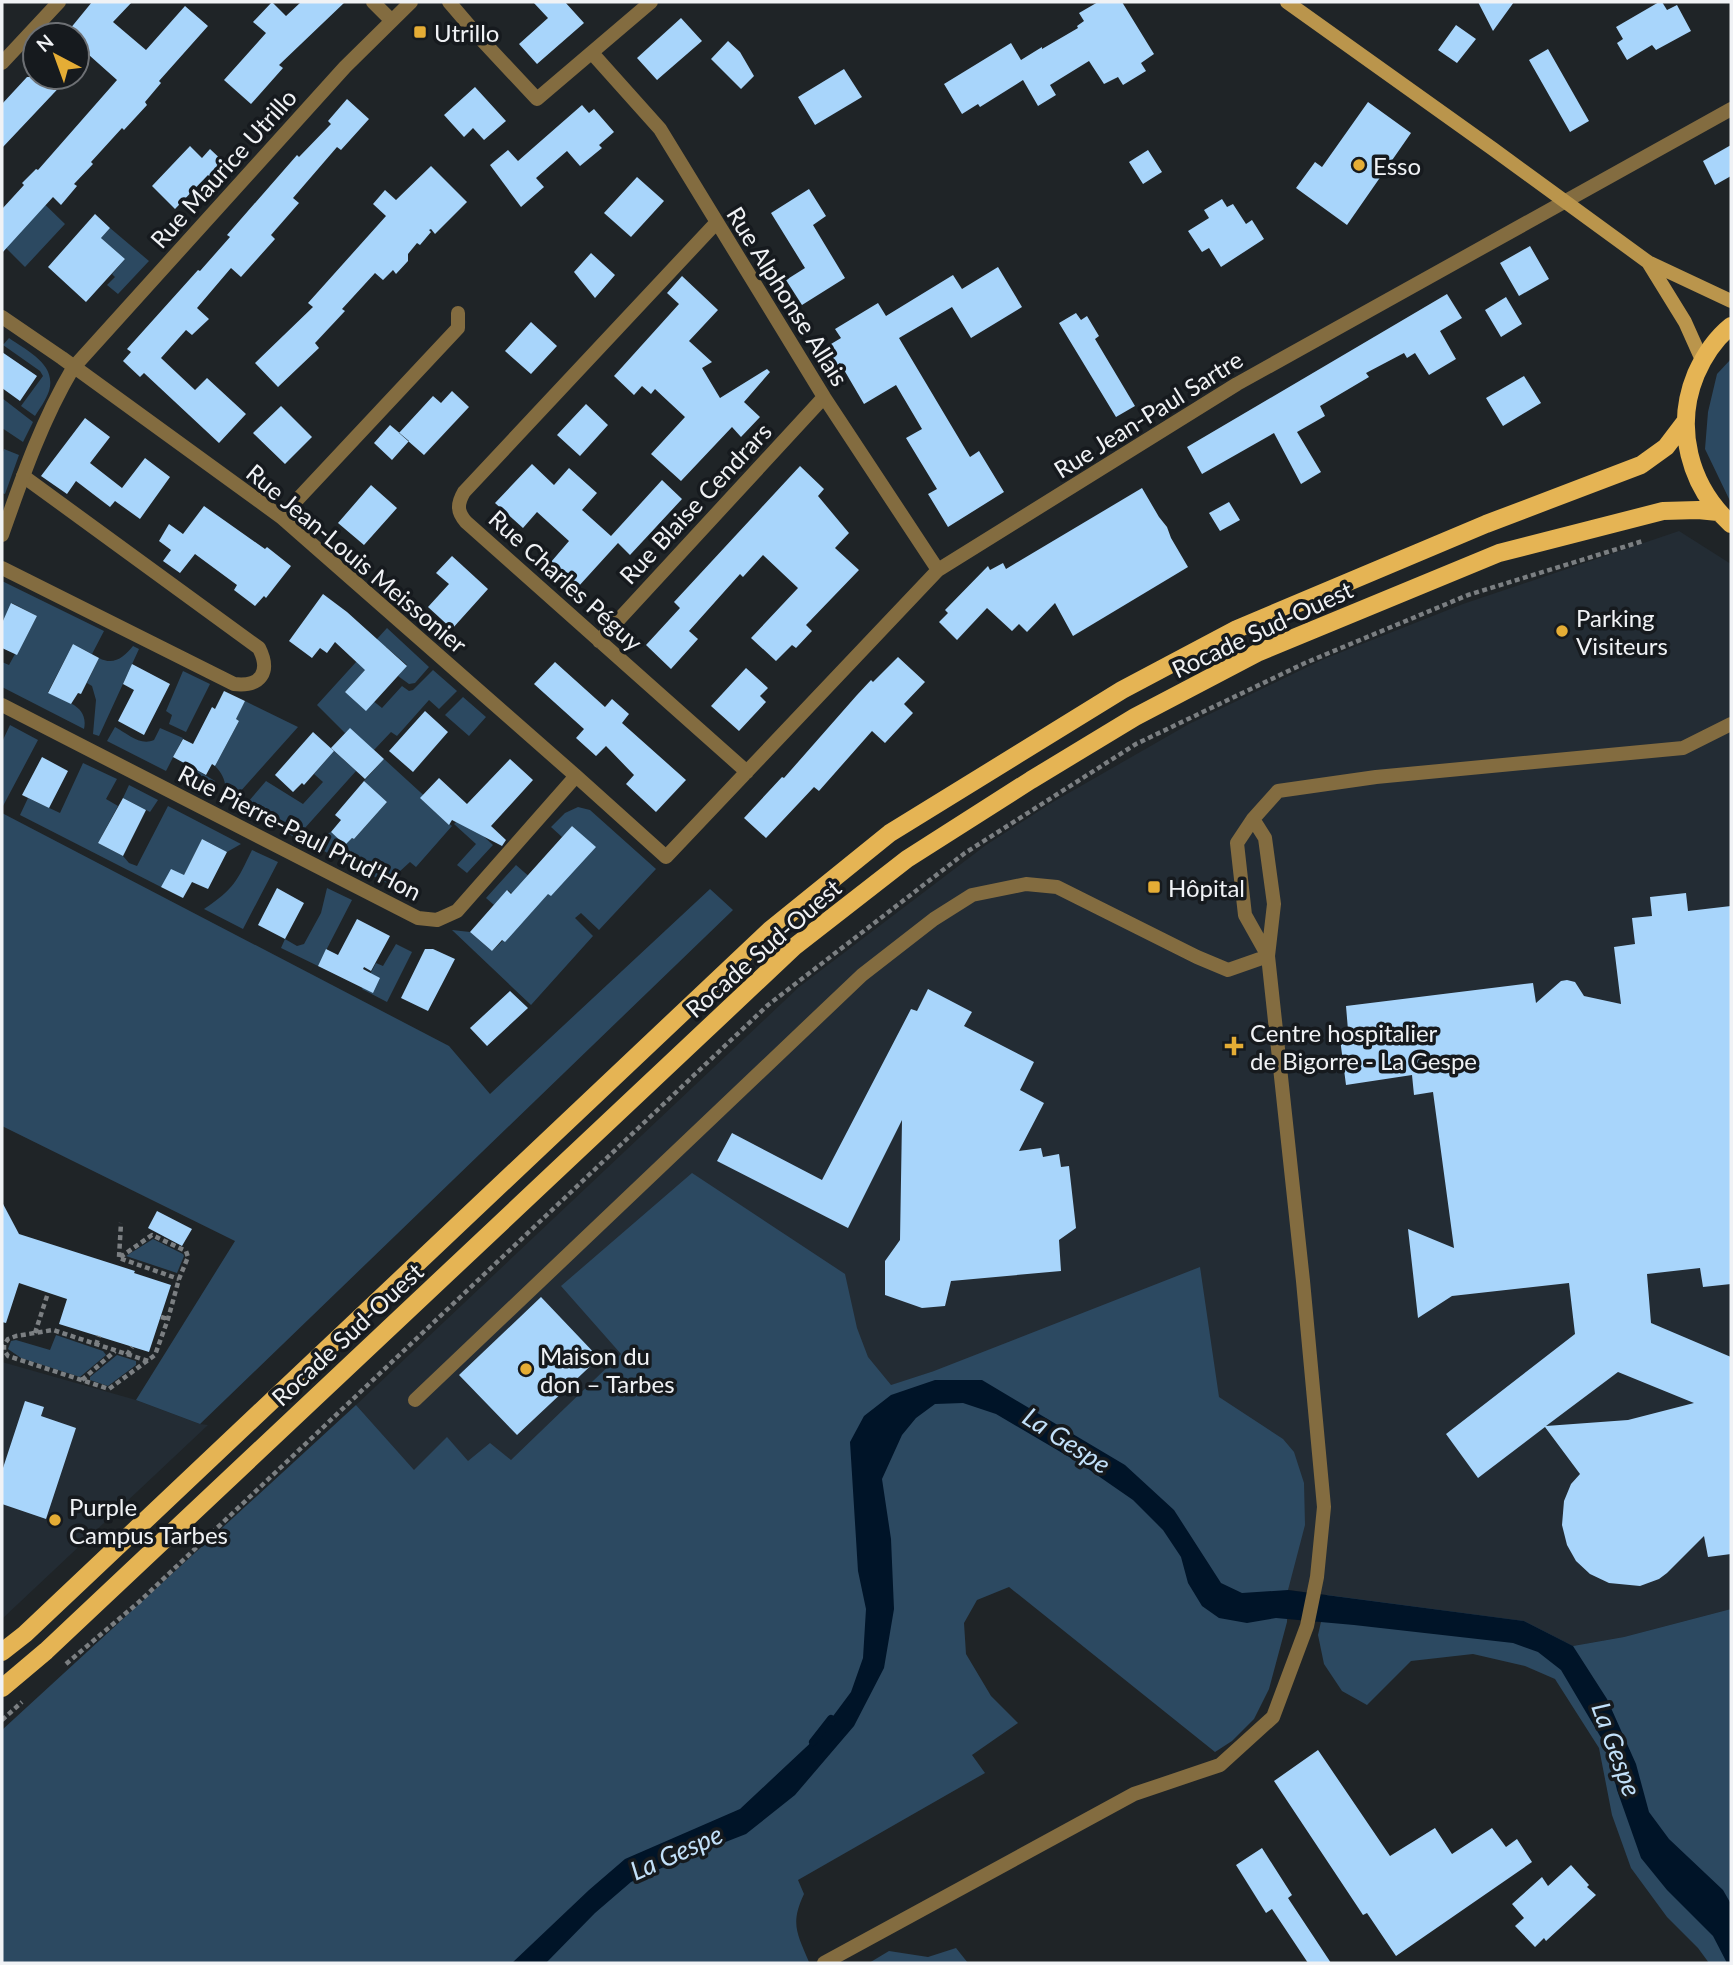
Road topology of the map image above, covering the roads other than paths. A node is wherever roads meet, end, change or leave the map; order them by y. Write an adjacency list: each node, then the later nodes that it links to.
1 (59, 2): 9 (street)
2 (373, 2): 7 (street)
3 (411, 2): 7 (street, Rue Maurice Utrillo)
4 (449, 2): 8 (street)
5 (651, 2): 8 (street)
6 (1287, 2): 11 (main road)
7 (391, 20): 19 (street, Rue Maurice Utrillo)
8 (592, 53): 12 (street, Rue Alphonse Allais)
9 (2, 64)
10 (1731, 109): 11 (street, Rue Jean-Paul Sartre)
11 (1564, 202): 13 (main road); 27 (street, Rue Jean-Paul Sartre)
12 (716, 223): 20 (street, Rue Alphonse Allais); 28 (street, Rue Charles Péguy)
13 (1648, 262): 14 (main road); 18 (main road)
14 (1731, 300)
15 (458, 313): 23 (street)
16 (2, 317): 19 (street, Rue Jean-Louis Meissonier)
17 (1731, 326): 18 (main road)
18 (1702, 360): 21 (main road)
19 (73, 368): 22 (street, Rue Maurice Utrillo); 23 (street, Rue Jean-Louis Meissonier)
20 (824, 397): 27 (street, Rue Alphonse Allais); 28 (street, Rue Blaise Cendrars)
21 (1685, 422): 24 (main road); 37 (main road, Rocade Sud-Ouest)
22 (23, 476): 25 (street, Rue Maurice Utrillo); 26 (street)
23 (281, 517): 32 (street, Rue Jean-Louis Meissonier)
24 (1725, 518): 38 (main road, Rocade Sud-Ouest)
25 (2, 535)
26 (2, 568)
27 (938, 570): 31 (street, Rue Jean-Paul Sartre)
28 (599, 641): 31 (street, Rue Charles Péguy)
29 (2, 705): 32 (street, Rue Pierre-Paul Prud'Hon)
30 (1731, 724): 33 (street)
31 (747, 772): 34 (street, Rue Jean-Paul Sartre)
32 (576, 776): 34 (street, Rue Jean-Louis Meissonier)
33 (1253, 819): 35 (street); 35 (street)
34 (666, 857)
35 (1268, 956): 36 (street); 39 (street)
36 (415, 1400)
37 (2, 1652)
38 (2, 1688)
39 (824, 1963)

